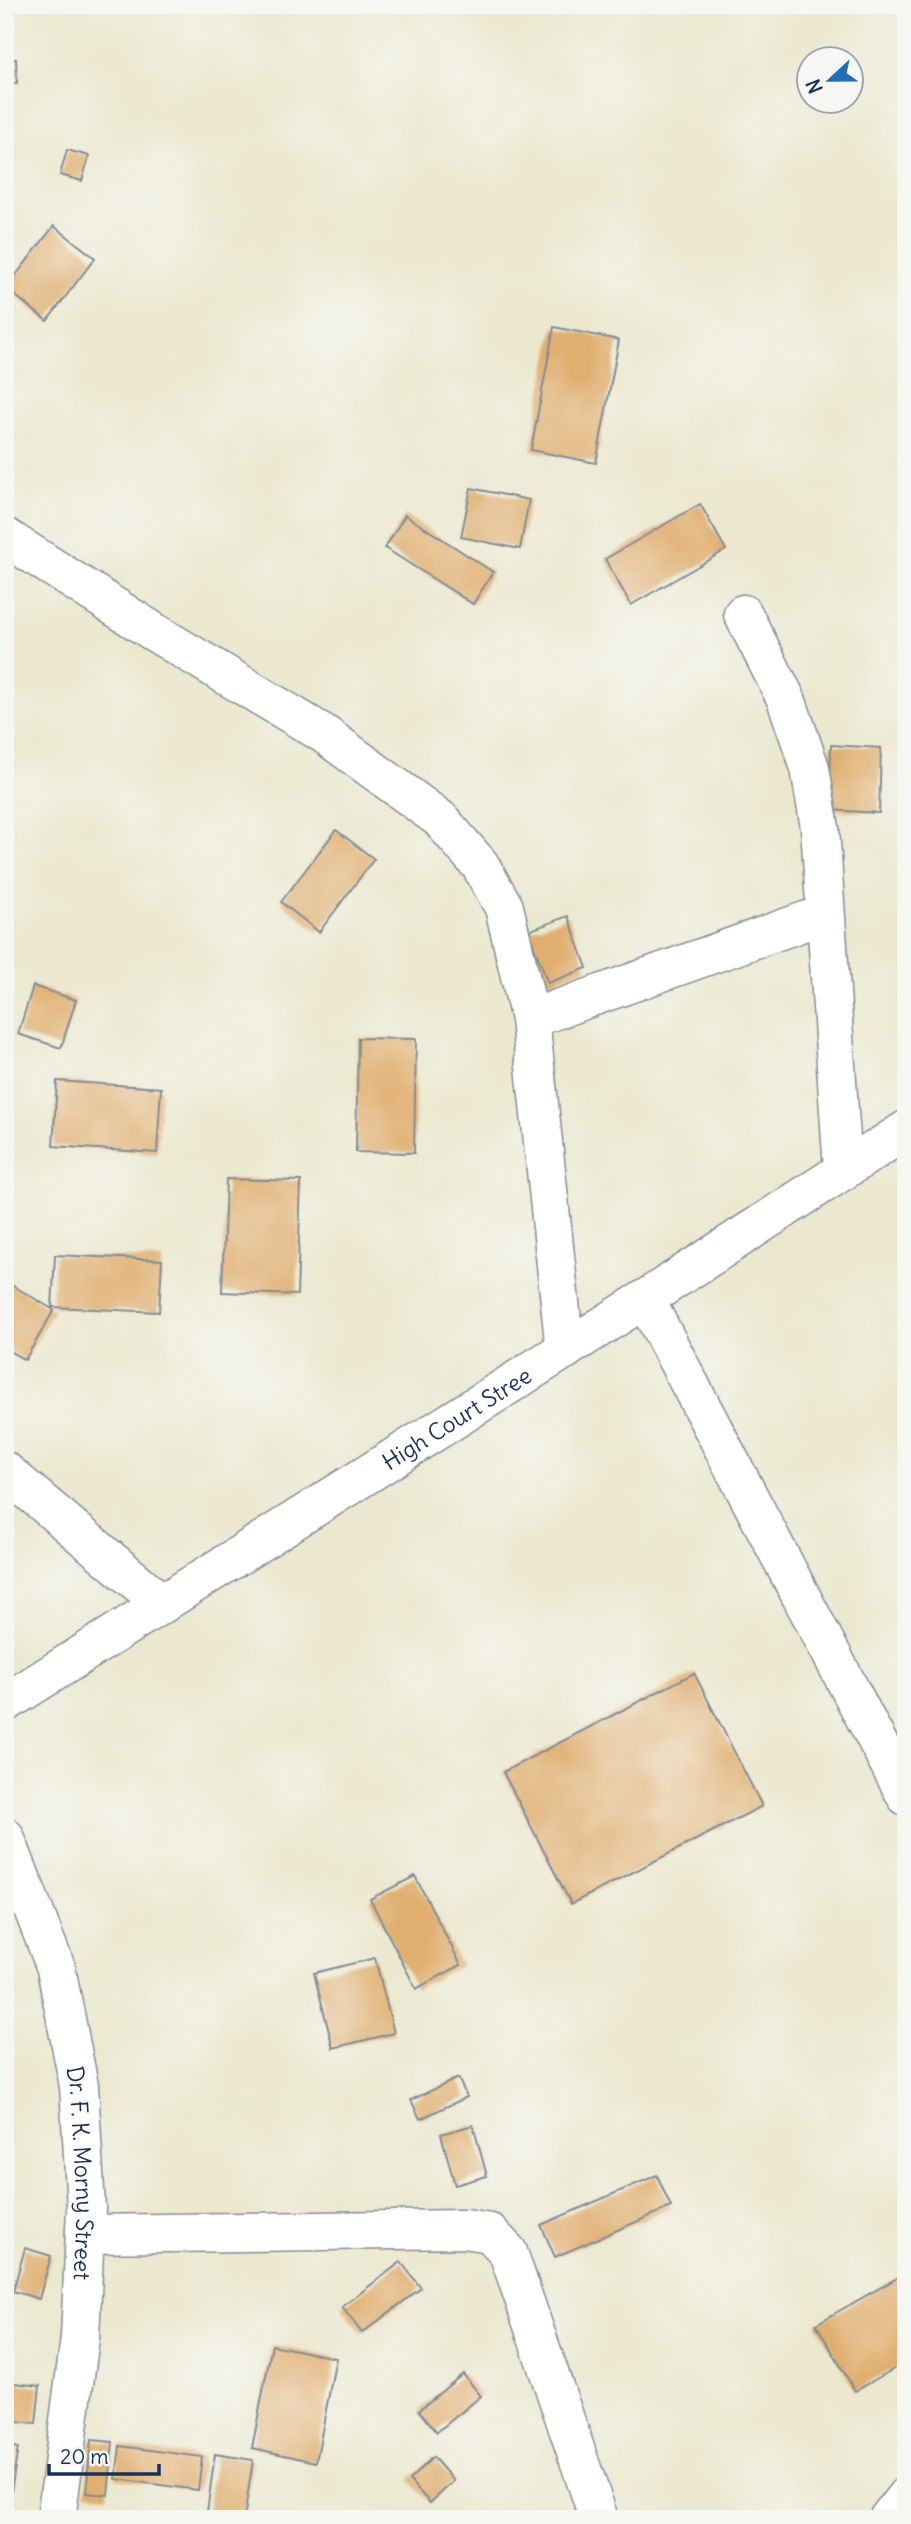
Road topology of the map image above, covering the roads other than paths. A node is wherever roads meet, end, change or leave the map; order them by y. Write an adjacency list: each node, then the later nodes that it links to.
1 (5, 537): 4 (street)
2 (743, 614): 3 (street)
3 (825, 914): 4 (street); 6 (street)
4 (530, 1019): 8 (street)
5 (906, 1130): 6 (street, High Court Stree)
6 (843, 1170): 7 (street, High Court Stree)
7 (645, 1299): 8 (street, High Court Stree); 12 (street)
8 (565, 1350): 10 (street, High Court Stree)
9 (5, 1471): 10 (street)
10 (163, 1604): 11 (street, High Court Stree)
11 (5, 1703)
12 (903, 1783)
13 (5, 1837): 14 (street, Dr. F. K. Morny Street)
14 (85, 2234): 16 (street, Dr. F. K. Morny Street); 17 (street)
15 (906, 2496): 18 (street)
16 (56, 2519)
17 (599, 2519)
18 (888, 2519)

